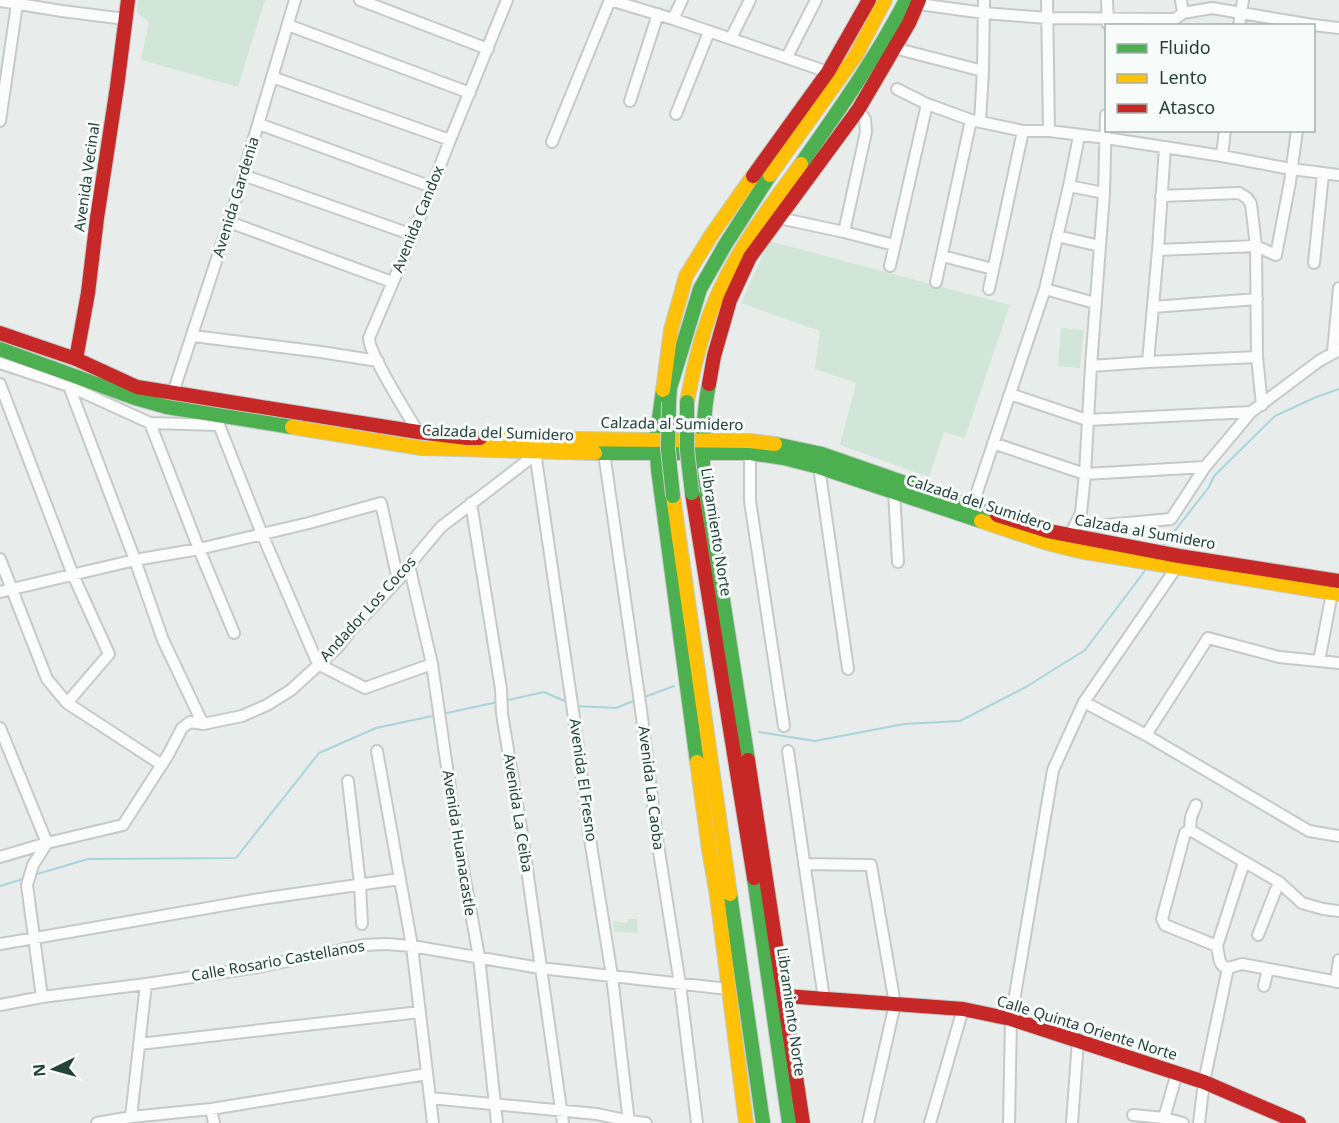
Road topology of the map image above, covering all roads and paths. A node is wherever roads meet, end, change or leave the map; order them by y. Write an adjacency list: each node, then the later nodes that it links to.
1 (128, 0): 25 (main road, Avenida Vecinal)
2 (295, 0): 31 (street, Avenida Gardenia)
3 (360, 0): 36 (street)
4 (610, 0): 22 (street); 58 (street)
5 (682, 0): 26 (street)
6 (750, 0): 34 (street)
7 (816, 0): 37 (street)
8 (869, 0): 39 (main road)
9 (885, 0): 164 (main road, bridge)
10 (984, 0): 20 (street)
11 (1047, 0): 24 (street)
12 (1107, 0): 27 (street)
13 (1181, 0): 23 (street)
14 (1243, 0): 21 (street)
15 (0, 1): 18 (street)
16 (504, 1): 36 (street, Avenida Candox)
17 (914, 2): 20 (street); 35 (main road, Libramiento Norte); 163 (main road, Libramiento Norte, bridge)
18 (17, 4): 19 (street); 48 (street)
19 (63, 6): 25 (street)
20 (984, 13): 24 (street); 38 (street)
21 (1241, 13): 23 (street); 28 (street); 29 (street)
22 (658, 14): 26 (street); 43 (street)
23 (1183, 14): 27 (street)
24 (1047, 18): 27 (street); 51 (street)
25 (125, 19): 95 (main road, Avenida Vecinal)
26 (673, 19): 33 (street)
27 (1108, 22)
28 (1239, 24)
29 (1307, 24)
30 (1315, 25): 32 (street)
31 (288, 26): 40 (street, Avenida Gardenia); 42 (street)
32 (1339, 28)
33 (709, 32): 34 (street); 46 (street)
34 (731, 38): 37 (street)
35 (894, 48): 38 (street); 45 (main road, Libramiento Norte)
36 (488, 49): 42 (street, Avenida Candox)
37 (787, 57): 39 (street)
38 (983, 71): 47 (street)
39 (828, 72): 101 (main road)
40 (272, 77): 49 (street, Avenida Gardenia); 57 (street)
41 (897, 89): 44 (street)
42 (470, 93): 57 (street, Avenida Candox)
43 (630, 101)
44 (927, 104): 47 (street); 74 (street)
45 (858, 110): 69 (main road, Libramiento Norte); 71 (street)
46 (676, 114)
47 (976, 121): 50 (street); 78 (street)
48 (0, 122)
49 (259, 124): 63 (street, Avenida Gardenia); 66 (street)
50 (1023, 131): 51 (street); 81 (street)
51 (1049, 131): 55 (street)
52 (1106, 132): 56 (street)
53 (1225, 132): 60 (street)
54 (1297, 132): 61 (street)
55 (1079, 136): 56 (street); 65 (street)
56 (1106, 138): 59 (street); 67 (street)
57 (450, 140): 66 (street, Avenida Candox)
58 (552, 142)
59 (1165, 147): 60 (street); 68 (street)
60 (1222, 156): 61 (street)
61 (1291, 169): 62 (street); 76 (street)
62 (1323, 174): 64 (street); 79 (street)
63 (243, 175): 70 (street, Avenida Gardenia); 72 (street)
64 (1339, 175)
65 (1069, 186): 67 (street); 73 (street)
66 (432, 187): 72 (street, Avenida Candox)
67 (1104, 193): 75 (street)
68 (1161, 196): 76 (street); 77 (street)
69 (779, 218): 71 (street); 105 (main road, Libramiento Norte)
70 (229, 222): 82 (street); 91 (street, Avenida Gardenia)
71 (844, 232): 74 (street)
72 (413, 235): 82 (street, Avenida Candox)
73 (1057, 236): 75 (street); 86 (street)
74 (894, 245): 80 (street)
75 (1100, 246): 88 (street)
76 (1256, 246): 77 (street); 87 (street)
77 (1158, 250): 89 (street)
78 (942, 256): 81 (street); 83 (street)
79 (1314, 263)
80 (890, 267)
81 (993, 269): 85 (street)
82 (392, 282): 96 (street, Avenida Candox)
83 (936, 282)
84 (1339, 288): 93 (street)
85 (989, 289)
86 (1045, 289): 88 (street); 104 (street)
87 (1257, 299): 89 (street); 94 (street)
88 (1095, 303): 99 (street)
89 (1153, 307): 97 (street)
90 (0, 333): 95 (main road, Calzada al Sumidero)
91 (192, 336): 96 (street); 103 (street, Avenida Gardenia)
92 (0, 349): 100 (main road, Calzada del Sumidero)
93 (1336, 351): 106 (street)
94 (1257, 357): 97 (street); 106 (street)
95 (76, 359): 103 (main road, Calzada al Sumidero)
96 (378, 361): 113 (street, Avenida Candox)
97 (1148, 362): 99 (street)
98 (0, 363): 100 (street)
99 (1091, 366): 110 (street)
100 (70, 381): 109 (main road, Calzada del Sumidero); 111 (street); 138 (street)
101 (664, 382): 105 (main road); 116 (main road)
102 (0, 384): 142 (street)
103 (173, 393): 108 (main road, Calzada al Sumidero)
104 (1010, 394): 110 (street); 114 (street)
105 (706, 399): 117 (main road, Libramiento Norte)
106 (1262, 405): 107 (street)
107 (1251, 412): 110 (street); 121 (street)
108 (312, 415): 112 (main road); 113 (main road, Calzada al Sumidero)
109 (219, 420): 111 (street); 112 (main road, Calzada del Sumidero); 132 (street)
110 (1087, 420): 122 (street)
111 (150, 423): 135 (street)
112 (308, 430): 115 (main road, Calzada del Sumidero)
113 (418, 432): 115 (main road, Calzada al Sumidero)
114 (993, 443): 122 (street); 126 (street)
115 (538, 445): 116 (main road, Calzada al Sumidero); 118 (main road, Calzada del Sumidero); 125 (street, Andador Los Cocos); 189 (street, Avenida El Fresno)
116 (657, 446): 117 (main road, Calzada del Sumidero); 118 (main road, Calzada del Sumidero); 127 (main road)
117 (702, 446): 119 (main road, Calzada del Sumidero); 124 (main road, Libramiento Norte); 126 (main road, Calzada al Sumidero)
118 (604, 453): 192 (street, Avenida La Caoba)
119 (750, 453): 120 (main road, Calzada del Sumidero); 156 (street)
120 (819, 467): 123 (main road, Calzada del Sumidero); 152 (street)
121 (1205, 467): 122 (street); 129 (street)
122 (1085, 474): 128 (street)
123 (894, 492): 131 (main road, Calzada del Sumidero); 139 (street)
124 (707, 500): 127 (main road); 166 (main road, Libramiento Norte)
125 (471, 502): 141 (street, Andador Los Cocos); 186 (street, Avenida La Ceiba)
126 (972, 507): 131 (main road, Calzada al Sumidero)
127 (663, 509): 176 (main road)
128 (1081, 513): 130 (street); 133 (street)
129 (1110, 524): 130 (street); 134 (street)
130 (1094, 526): 134 (street)
131 (1033, 533): 133 (main road, Calzada al Sumidero); 136 (main road, Calzada del Sumidero)
132 (262, 534): 135 (street); 143 (street); 150 (street)
133 (1070, 535): 134 (main road, Calzada al Sumidero)
134 (1104, 543): 136 (main road, Calzada al Sumidero)
135 (199, 549): 138 (street); 147 (street)
136 (1138, 555): 140 (main road, Calzada al Sumidero)
137 (0, 559): 144 (street)
138 (135, 560): 142 (street); 155 (street)
139 (898, 562)
140 (1176, 564): 145 (main road, Calzada al Sumidero); 153 (street)
141 (409, 565): 143 (street, Andador Los Cocos); 151 (street, Avenida Huanacastle)
142 (73, 575): 144 (street); 154 (street)
143 (398, 580): 150 (street, Andador Los Cocos)
144 (12, 589): 146 (street); 154 (street)
145 (1337, 590): 148 (street)
146 (0, 592)
147 (234, 633)
148 (1319, 661): 149 (street); 158 (street)
149 (1339, 663)
150 (318, 664): 151 (street); 155 (street, Andador Los Cocos)
151 (432, 664): 184 (street, Avenida Huanacastle)
152 (848, 669)
153 (1084, 702): 158 (street); 202 (street)
154 (67, 703): 161 (street)
155 (203, 724): 161 (street, Andador Los Cocos)
156 (784, 726)
157 (0, 728): 169 (street)
158 (1146, 735): 168 (street)
159 (377, 751): 173 (street)
160 (788, 751): 172 (street)
161 (162, 765): 169 (street)
162 (348, 781): 175 (street)
163 (741, 791): 166 (main road); 224 (main road, Libramiento Norte)
164 (716, 799): 176 (main road); 223 (main road)
165 (1196, 806): 167 (street)
166 (758, 824): 195 (main road, Libramiento Norte)
167 (1188, 832): 171 (street); 183 (street)
168 (1339, 836)
169 (47, 843): 170 (street); 180 (street)
170 (0, 857)
171 (1244, 862): 174 (street); 183 (street)
172 (804, 864): 197 (street); 198 (street)
173 (399, 879): 175 (street); 182 (street)
174 (1279, 882): 177 (street); 179 (street)
175 (360, 884): 178 (street); 180 (street)
176 (717, 896): 194 (main road)
177 (1339, 911)
178 (362, 924)
179 (1258, 935)
180 (34, 938): 181 (street); 196 (street)
181 (0, 944)
182 (412, 946): 184 (street, Calle Rosario Castellanos); 191 (street, Calle Rosario Castellanos); 201 (street)
183 (1217, 946): 187 (street)
184 (478, 957): 186 (street, Calle Rosario Castellanos); 209 (street, Avenida Huanacastle)
185 (1339, 960): 190 (street)
186 (540, 968): 189 (street, Calle Rosario Castellanos); 213 (street, Avenida La Ceiba)
187 (1228, 968): 188 (street); 207 (street)
188 (1268, 969): 190 (street); 193 (street)
189 (612, 976): 192 (street, Calle Rosario Castellanos); 215 (street, Avenida El Fresno)
190 (1338, 982)
191 (146, 984): 196 (street, Calle Rosario Castellanos); 204 (street)
192 (680, 984): 194 (street, Calle Rosario Castellanos); 221 (street, Avenida La Caoba)
193 (1264, 986)
194 (728, 989): 222 (main road)
195 (785, 996): 197 (main road, Calle Quinta Oriente Norte); 225 (main road, Libramiento Norte)
196 (42, 997): 199 (street, Calle Rosario Castellanos)
197 (824, 999): 198 (main road, Calle Quinta Oriente Norte)
198 (895, 1004): 200 (main road, Calle Quinta Oriente Norte); 226 (street)
199 (0, 1005)
200 (963, 1010): 202 (main road, Calle Quinta Oriente Norte); 227 (street)
201 (420, 1012): 204 (street); 206 (street)
202 (1011, 1019): 203 (main road, Calle Quinta Oriente Norte); 228 (street)
203 (1078, 1040): 205 (main road, Calle Quinta Oriente Norte); 229 (street)
204 (139, 1044): 212 (street)
205 (1177, 1073): 207 (main road, Calle Quinta Oriente Norte); 214 (street)
206 (427, 1074): 208 (street); 210 (street)
207 (1204, 1082): 231 (street); 232 (main road, Calle Quinta Oriente Norte)
208 (430, 1098): 209 (street); 218 (street)
209 (495, 1104): 213 (street); 219 (street, Avenida Huanacastle)
210 (211, 1109): 212 (street); 217 (street)
211 (1133, 1115): 214 (street)
212 (131, 1117): 216 (street)
213 (562, 1117): 215 (street)
214 (1164, 1118): 230 (street)
215 (629, 1122): 220 (street)
216 (97, 1123)
217 (214, 1123)
218 (434, 1123)
219 (497, 1123)
220 (646, 1123)
221 (697, 1123)
222 (746, 1123)
223 (763, 1123)
224 (789, 1123)
225 (803, 1123)
226 (868, 1123)
227 (930, 1123)
228 (1009, 1123)
229 (1071, 1123)
230 (1183, 1123)
231 (1199, 1123)
232 (1299, 1123)

